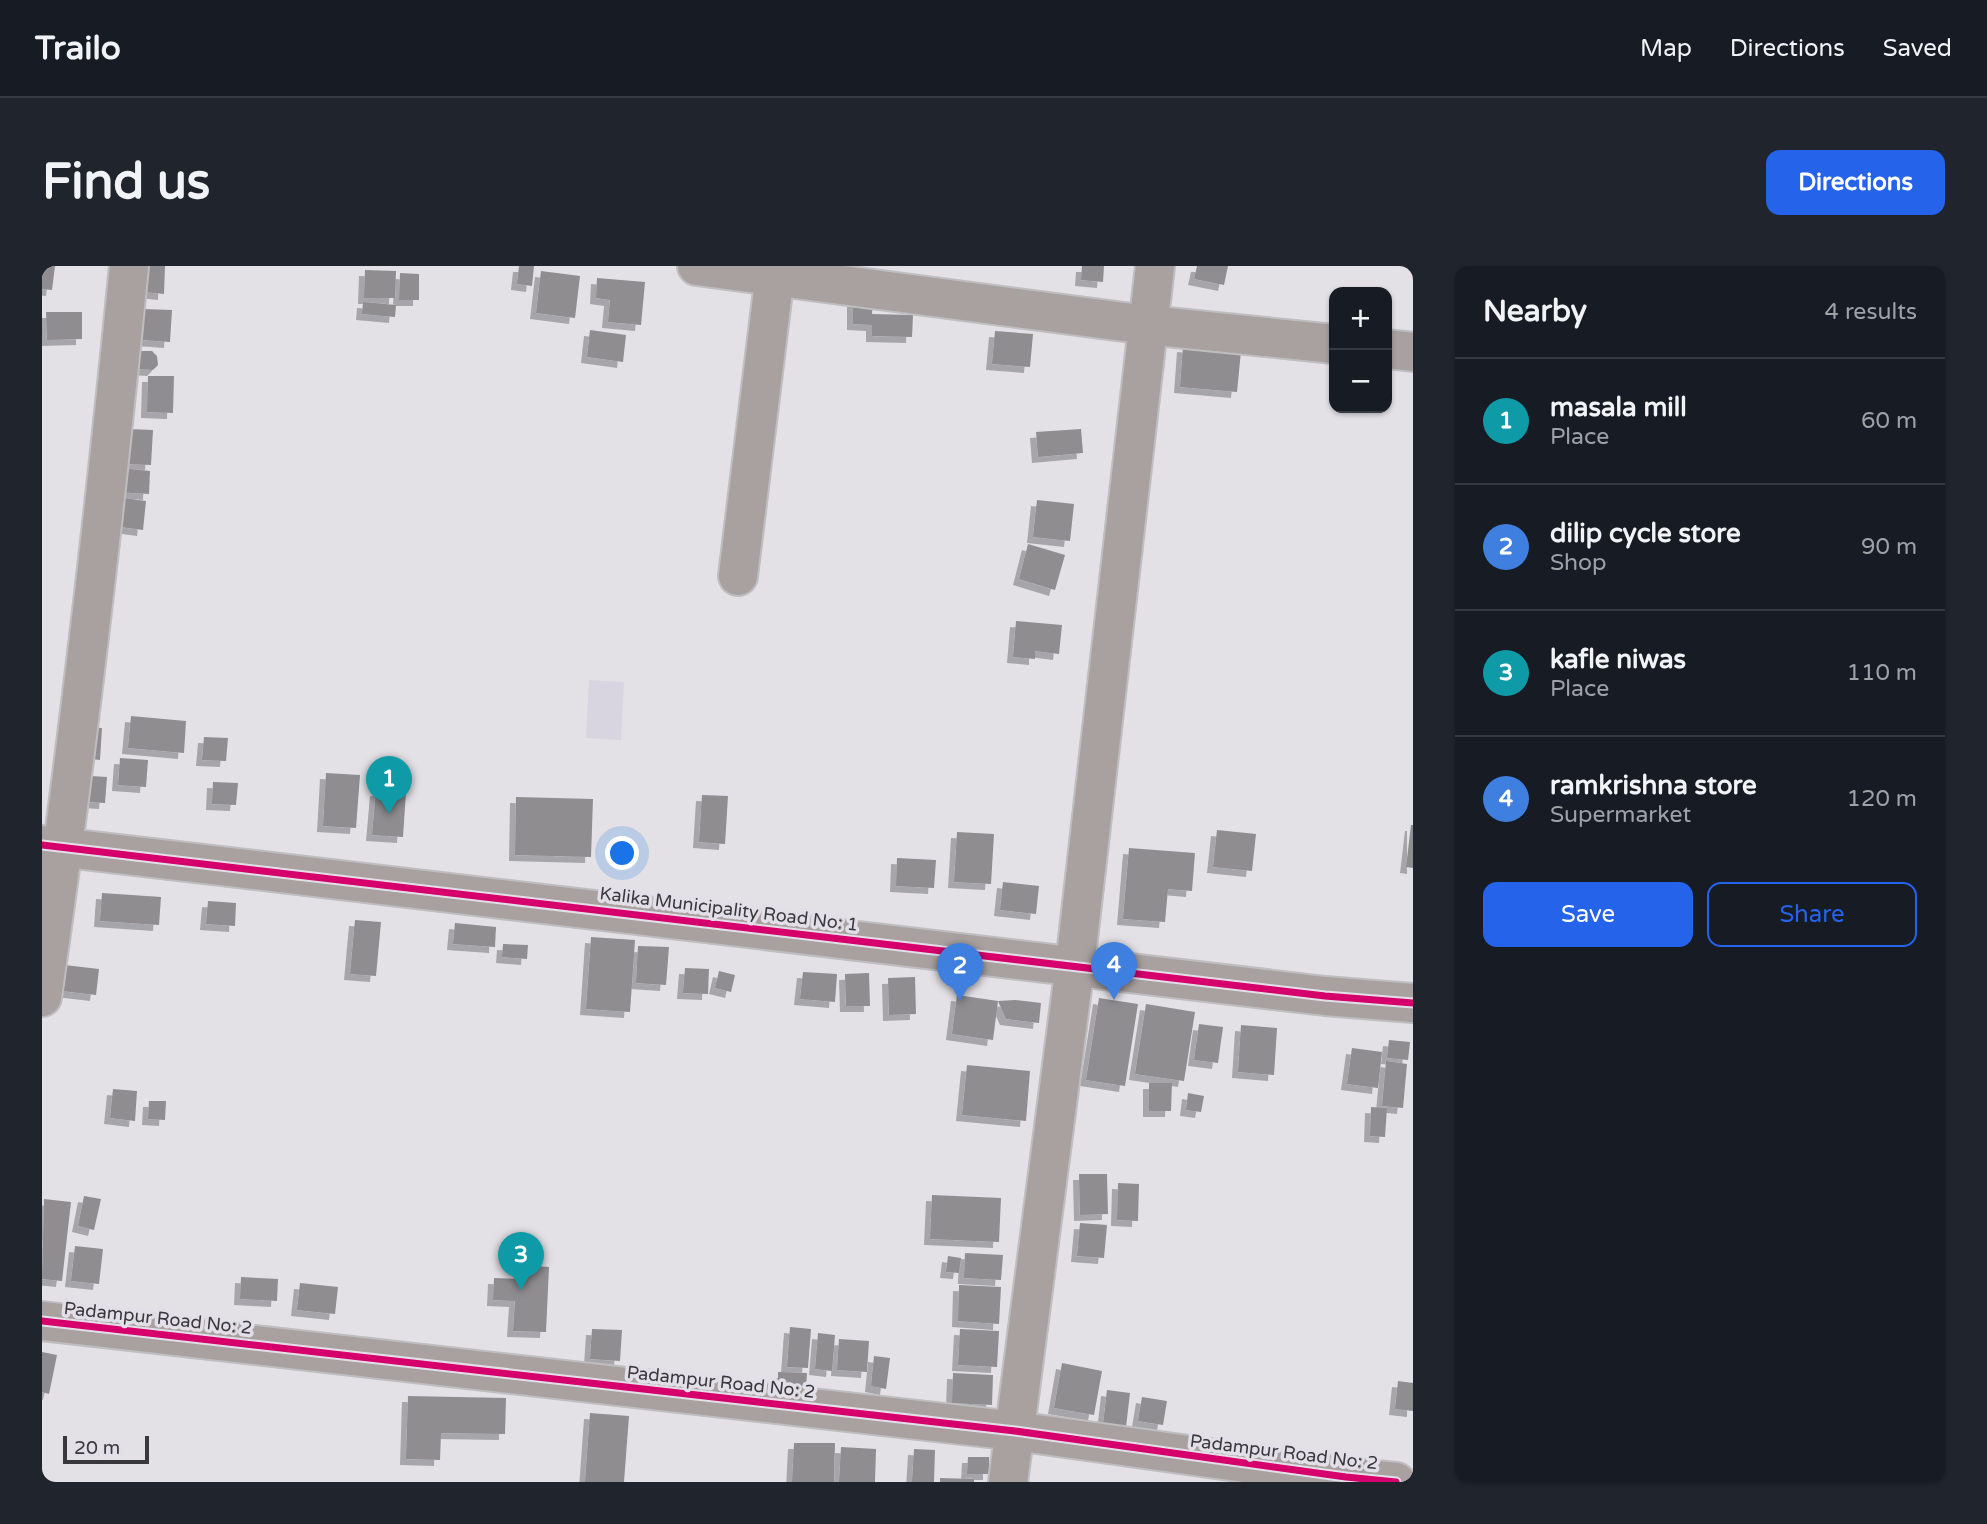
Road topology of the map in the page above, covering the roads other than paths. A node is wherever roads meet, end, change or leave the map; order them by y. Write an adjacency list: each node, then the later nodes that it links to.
1 (129, 266): 10 (street)
2 (697, 266): 4 (street)
3 (1155, 266): 5 (street)
4 (776, 271): 5 (street); 9 (street)
5 (1147, 325): 6 (street); 11 (street)
6 (1329, 343)
7 (1392, 350): 8 (street)
8 (1413, 352)
9 (738, 576)
10 (53, 846): 11 (street, Kalika Municipality Road No: 1); 12 (street)
11 (1075, 965): 13 (street, Kalika Municipality Road No: 1); 15 (street)
12 (42, 997)
13 (1413, 1003)
14 (42, 1321): 15 (street, Padampur Road No: 2)
15 (1015, 1431): 16 (street); 17 (street, Padampur Road No: 2)
16 (1008, 1482)
17 (1396, 1482)

